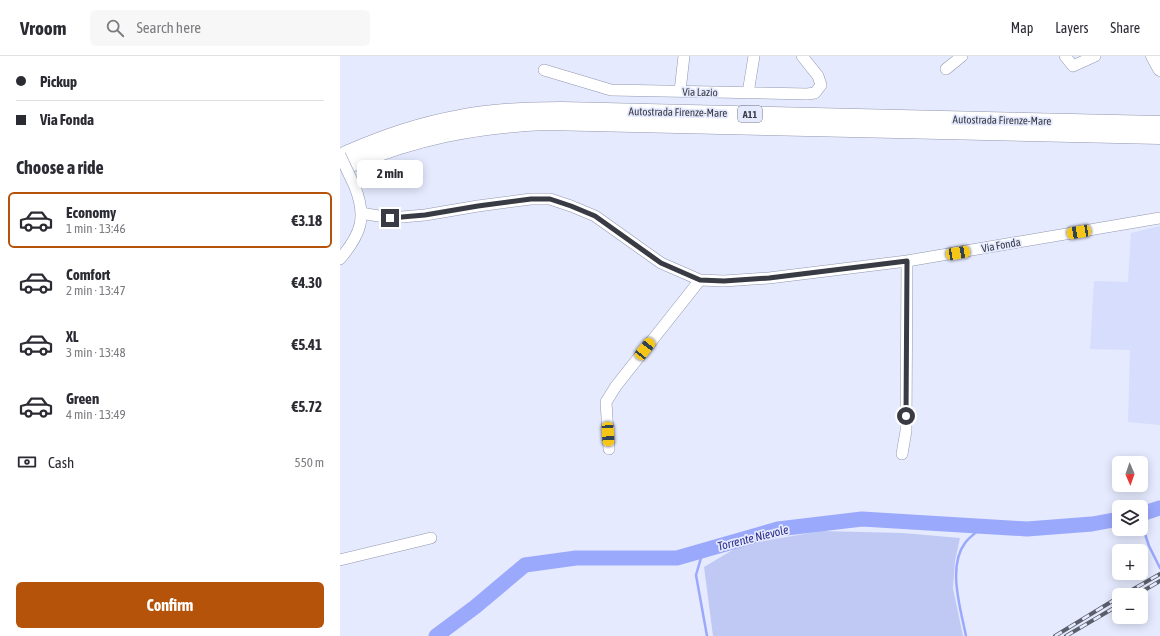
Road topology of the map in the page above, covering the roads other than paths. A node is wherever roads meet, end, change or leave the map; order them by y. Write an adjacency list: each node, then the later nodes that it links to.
1 (684, 56): 11 (street)
2 (754, 56): 12 (street)
3 (802, 56): 12 (street, Via Lazio)
4 (962, 56): 8 (street)
5 (1065, 56): 6 (street)
6 (1095, 56)
7 (1154, 56): 9 (main road)
8 (946, 69)
9 (1160, 69)
10 (544, 70): 11 (street, Via Lazio)
11 (680, 91): 12 (street, Via Lazio)
12 (748, 93)
13 (1160, 124): 15 (highway, Autostrada Firenze-Mare / A11)
14 (1160, 136): 15 (highway, Autostrada Firenze-Mare / A11)
15 (345, 158): 16 (street, bridge)
16 (362, 213): 18 (street); 20 (street, Via Fonda)
17 (1160, 218): 19 (street, Via Fonda)
18 (340, 259)
19 (907, 261): 20 (street, Via Fonda); 22 (street)
20 (700, 280): 21 (street)
21 (609, 449)
22 (902, 454)
23 (431, 538): 24 (street)
24 (340, 560)

